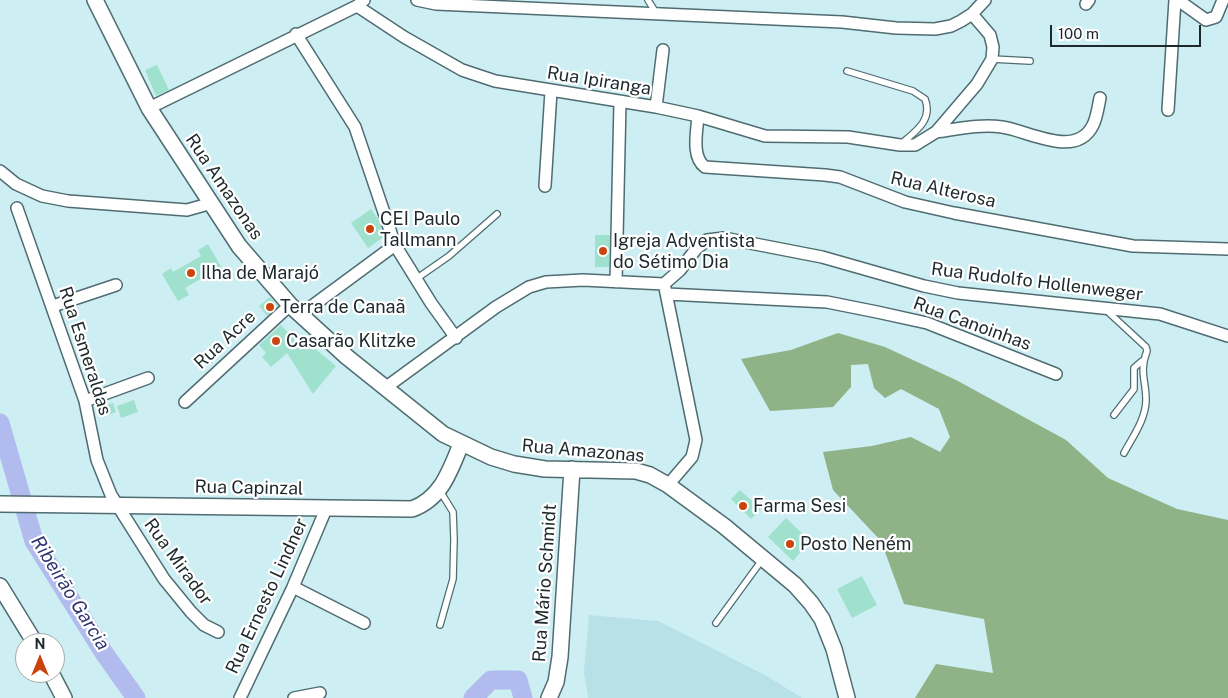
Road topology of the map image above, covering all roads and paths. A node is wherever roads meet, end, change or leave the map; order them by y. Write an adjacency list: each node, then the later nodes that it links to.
1 (95, 0): 19 (main road, Rua Amazonas)
2 (418, 0): 8 (street)
3 (648, 0): 8 (lane)
4 (985, 0): 9 (street)
5 (1176, 0): 6 (street); 20 (street)
6 (1223, 0)
7 (360, 3): 10 (street, Rua Ipiranga); 15 (street, Rua Ipiranga)
8 (656, 13): 9 (street)
9 (972, 14): 12 (street)
10 (296, 34): 19 (street, Rua Ipiranga); 29 (street)
11 (663, 50): 18 (street)
12 (992, 59): 13 (lane); 22 (street, Rua Ipiranga)
13 (1030, 61)
14 (847, 71): 23 (lane)
15 (551, 90): 17 (street, Rua Ipiranga); 25 (street)
16 (1100, 98): 22 (street)
17 (620, 102): 18 (street, Rua Ipiranga); 32 (street)
18 (656, 107): 21 (street, Rua Ipiranga)
19 (149, 108): 26 (main road, Rua Amazonas)
20 (1168, 110)
21 (698, 116): 23 (street, Rua Ipiranga); 30 (street, Rua Alterosa)
22 (936, 132): 23 (street, Rua Ipiranga)
23 (900, 145)
24 (0, 171): 26 (street)
25 (545, 186)
26 (212, 202): 37 (main road, Rua Amazonas)
27 (17, 208): 35 (street, Rua Esmeraldas)
28 (497, 214): 31 (lane)
29 (395, 245): 31 (street); 37 (street, Rua Acre)
30 (1228, 249)
31 (416, 279): 39 (street)
32 (616, 282): 34 (street); 39 (street)
33 (116, 285): 35 (street)
34 (666, 289): 36 (street, Rua Rudolfo Hollenweger); 41 (street, Rua Canoinhas); 50 (street)
35 (53, 306): 44 (street, Rua Esmeraldas)
36 (1103, 308): 38 (street, Rua Rudolfo Hollenweger); 40 (lane)
37 (295, 310): 43 (main road, Rua Amazonas); 45 (street, Rua Acre)
38 (1228, 336)
39 (456, 338): 43 (street)
40 (1142, 361): 46 (lane); 48 (lane)
41 (1056, 374)
42 (148, 378): 44 (street)
43 (385, 388): 47 (main road, Rua Amazonas)
44 (86, 401): 53 (street, Rua Esmeraldas)
45 (185, 402)
46 (1114, 415)
47 (461, 444): 49 (main road, Rua Amazonas); 51 (main road)
48 (1124, 454)
49 (572, 469): 50 (main road, Rua Amazonas); 68 (main road, Rua Mário Schmidt)
50 (668, 484): 55 (main road, Rua Amazonas)
51 (440, 491): 54 (main road, Rua Capinzal); 60 (lane)
52 (0, 504): 53 (main road, Rua Capinzal)
53 (117, 505): 54 (main road, Rua Capinzal); 61 (street, Rua Mirador)
54 (326, 508): 57 (street, Rua Ernesto Lindner)
55 (763, 558): 59 (lane); 69 (main road, Rua Amazonas)
56 (0, 586): 62 (main road)
57 (293, 587): 58 (street); 66 (street, Rua Ernesto Lindner)
58 (364, 622)
59 (716, 623)
60 (440, 625)
61 (218, 632)
62 (29, 633)
63 (56, 683): 65 (main road)
64 (320, 693): 67 (street)
65 (64, 698)
66 (240, 698)
67 (294, 698)
68 (549, 698)
69 (847, 698)

